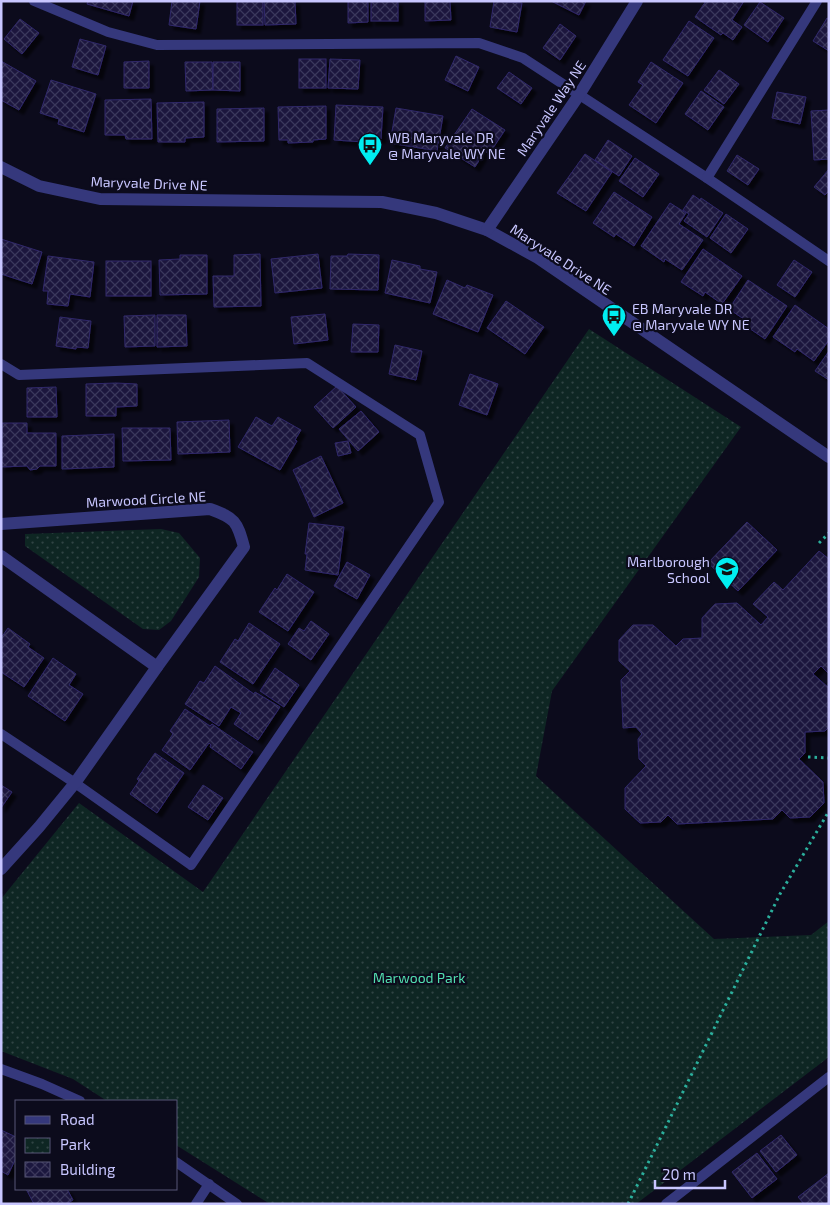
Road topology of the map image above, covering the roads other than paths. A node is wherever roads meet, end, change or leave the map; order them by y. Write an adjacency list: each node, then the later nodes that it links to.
1 (34, 1): 4 (lane)
2 (637, 1): 4 (street, Maryvale Way NE)
3 (817, 1): 6 (lane)
4 (579, 95): 6 (lane); 7 (street, Maryvale Way NE)
5 (1, 167): 7 (street, Maryvale Drive NE)
6 (707, 178): 8 (lane)
7 (487, 230): 10 (street, Maryvale Drive NE)
8 (829, 261)
9 (1, 364): 15 (lane)
10 (829, 457)
11 (1, 524): 13 (street, Marwood Circle NE)
12 (1, 556): 13 (street)
13 (157, 667): 15 (street, Marwood Circle NE)
14 (1, 734): 15 (lane)
15 (75, 783): 16 (street, Marwood Circle NE)
16 (1, 869)
17 (1, 1069): 19 (lane)
18 (829, 1077): 24 (lane)
19 (78, 1100)
20 (178, 1163): 21 (lane)
21 (209, 1184): 22 (lane); 23 (lane)
22 (196, 1204)
23 (237, 1204)
24 (666, 1204)

